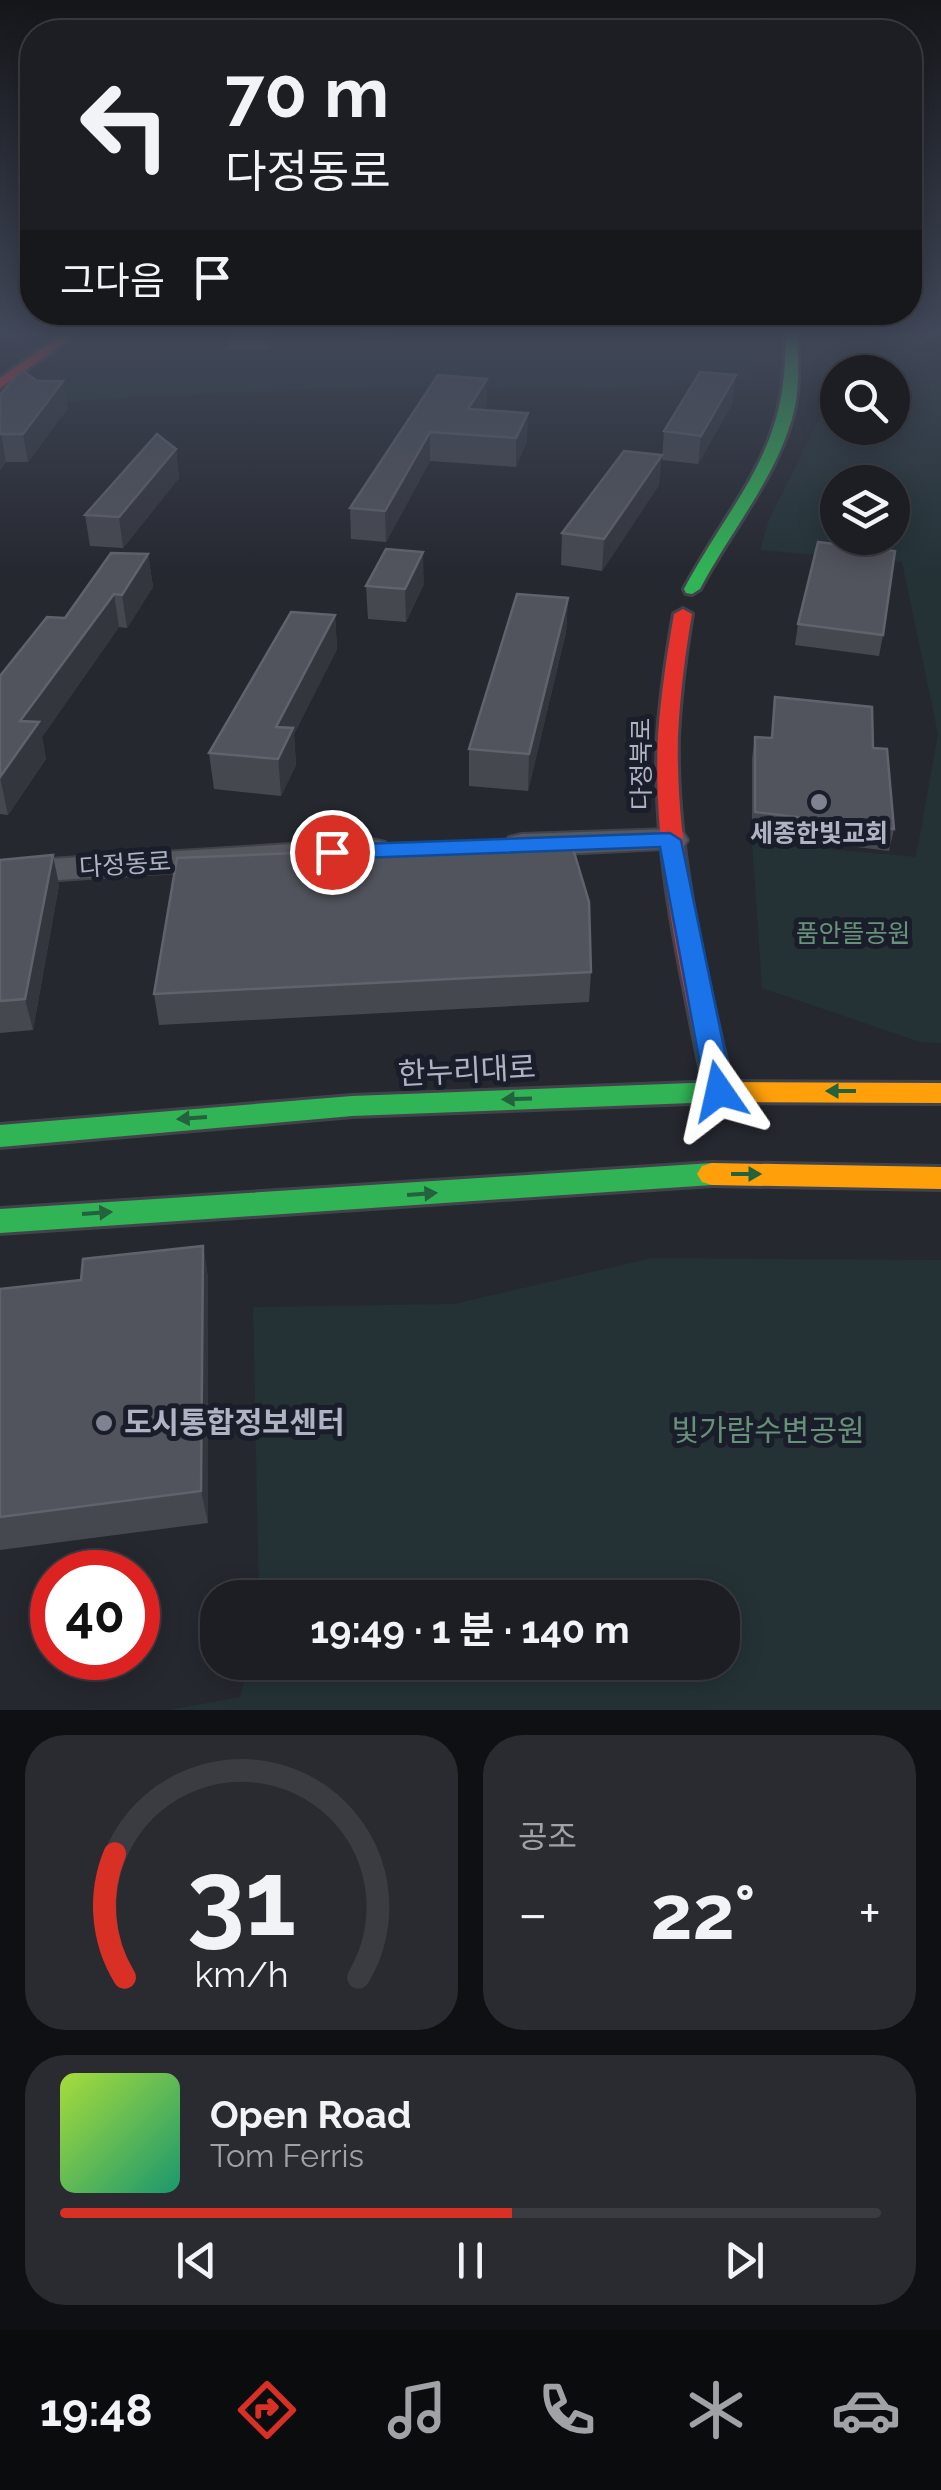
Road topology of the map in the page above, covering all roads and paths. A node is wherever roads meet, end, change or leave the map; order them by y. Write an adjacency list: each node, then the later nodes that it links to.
1 (792, 413): 2 (street)
2 (674, 594): 3 (street); 3 (street)
3 (683, 614): 4 (street, 다정북로)
4 (670, 840): 5 (street); 8 (street, 다정북로)
5 (492, 846)
6 (413, 849): 7 (street, 다정동로)
7 (0, 873)
8 (719, 1091): 9 (street, 한누리대로, one-way to 8); 10 (street, 한누리대로, one-way to 10)
9 (940, 1093)
10 (0, 1136)
11 (941, 1178): 12 (street, one-way to 11)
12 (0, 1221)

